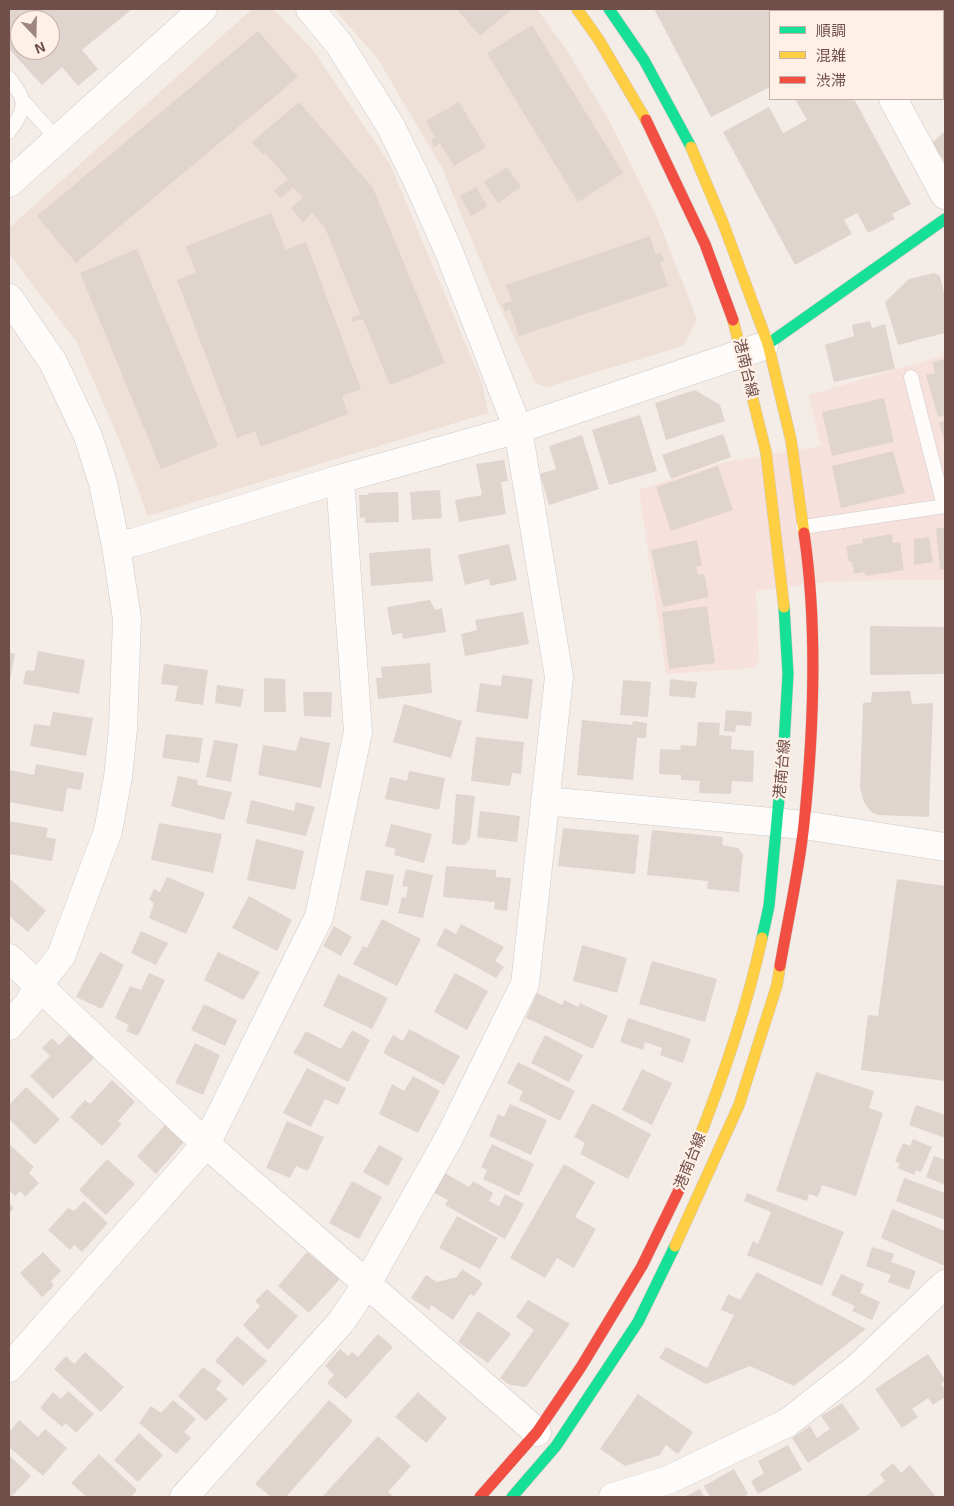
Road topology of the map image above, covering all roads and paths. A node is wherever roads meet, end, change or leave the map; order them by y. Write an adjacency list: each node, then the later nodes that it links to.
1 (203, 9): 9 (street)
2 (310, 9): 16 (street)
3 (577, 9): 14 (street, 港南台線)
4 (609, 9): 14 (street, 港南台線)
5 (9, 78): 7 (lane)
6 (894, 100): 11 (street)
7 (23, 101): 8 (lane); 9 (lane)
8 (9, 132)
9 (57, 140): 10 (street)
10 (9, 183)
11 (945, 195)
12 (945, 219): 14 (street)
13 (12, 309): 20 (street)
14 (755, 349): 16 (street); 19 (street); 22 (street, 港南台線)
15 (911, 377): 18 (lane)
16 (518, 429): 17 (street); 21 (street)
17 (340, 479): 20 (street); 28 (street)
18 (945, 506): 19 (lane)
19 (803, 527): 23 (street)
20 (116, 546): 26 (street)
21 (545, 801): 22 (street); 29 (street)
22 (777, 822): 23 (street); 32 (street, 港南台線)
23 (804, 824): 24 (street); 35 (street)
24 (945, 847)
25 (9, 958): 26 (street)
26 (38, 985): 27 (street); 28 (street)
27 (9, 1026)
28 (206, 1144): 29 (street); 31 (street)
29 (366, 1284): 32 (street); 33 (street)
30 (945, 1284): 36 (street)
31 (9, 1368)
32 (537, 1432): 34 (street, 港南台線)
33 (184, 1497)
34 (480, 1497)
35 (512, 1497)
36 (613, 1497)

